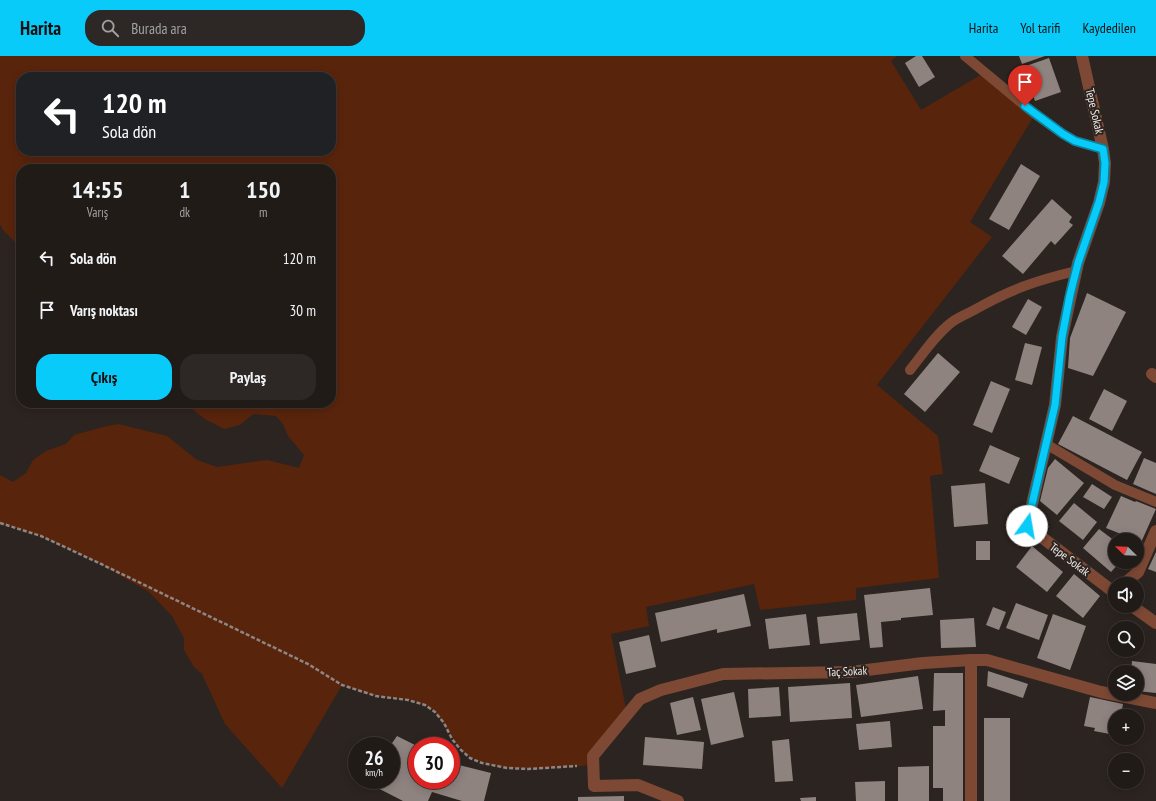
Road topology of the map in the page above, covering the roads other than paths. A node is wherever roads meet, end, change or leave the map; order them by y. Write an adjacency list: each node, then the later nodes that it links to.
1 (965, 56): 3 (lane)
2 (1082, 56): 3 (street, Tepe Sokak)
3 (1103, 149): 4 (street, Tepe Sokak)
4 (1076, 271): 5 (lane); 6 (street, Tepe Sokak)
5 (910, 370)
6 (1046, 444): 7 (lane); 10 (street, Tepe Sokak)
7 (1156, 502)
8 (1156, 531): 9 (street)
9 (1132, 577)
10 (1108, 587)
11 (1142, 613): 12 (street)
12 (1156, 623)
13 (971, 660): 14 (street, Taç Sokak); 15 (street, Taç Sokak); 16 (street)
14 (1156, 703)
15 (678, 801)
16 (971, 801)

